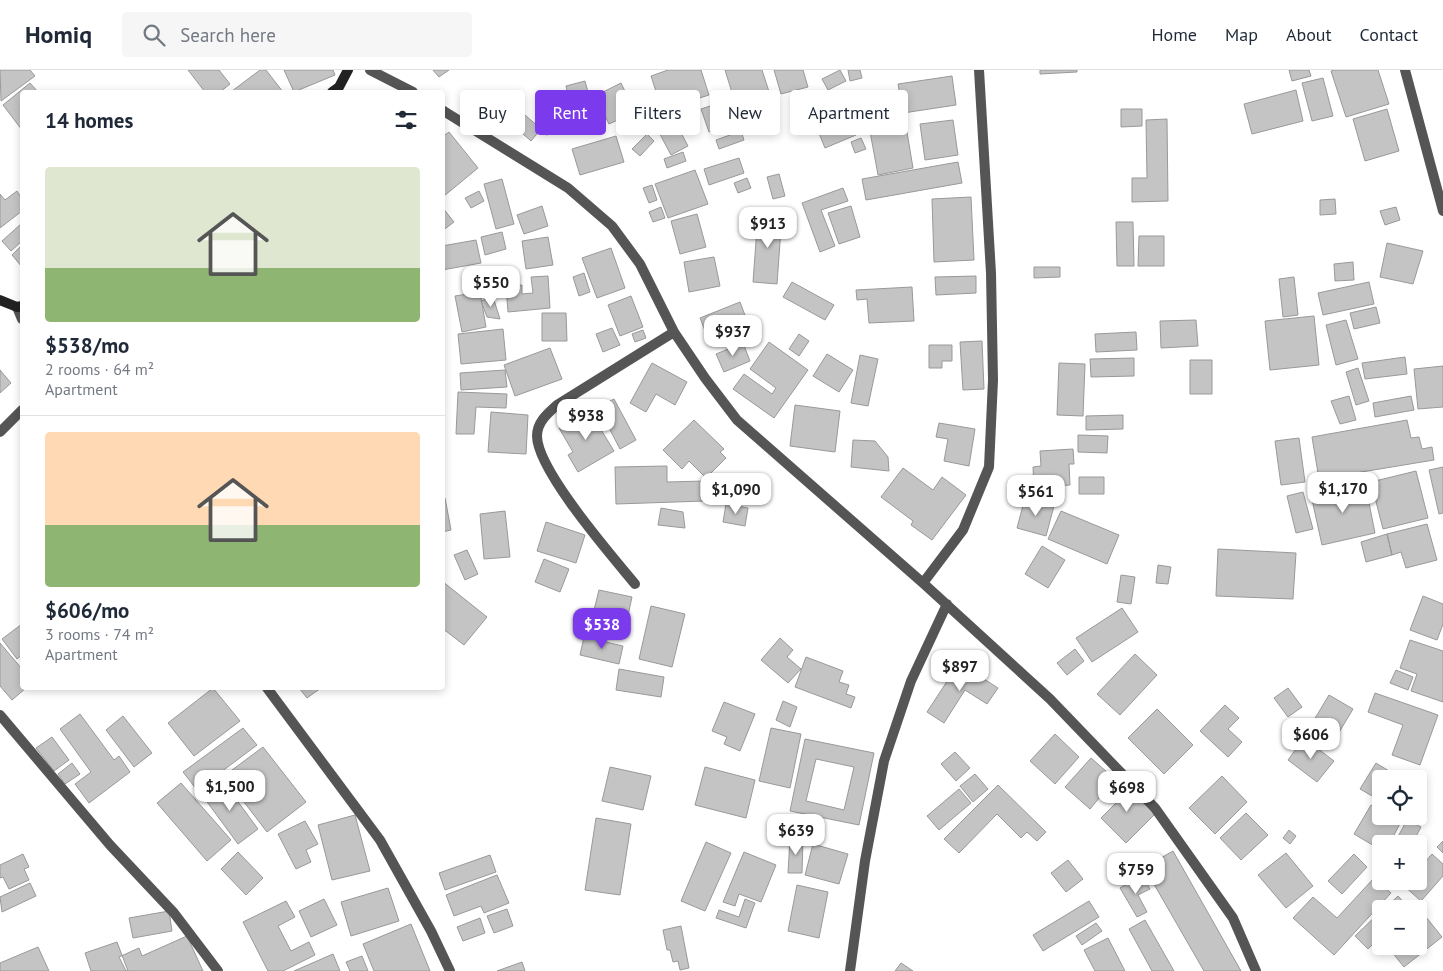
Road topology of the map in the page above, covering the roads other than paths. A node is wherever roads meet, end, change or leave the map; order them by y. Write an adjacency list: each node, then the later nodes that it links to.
1 (348, 70): 5 (street)
2 (370, 70): 6 (street)
3 (979, 70): 14 (street)
4 (1405, 70): 8 (street)
5 (335, 90)
6 (409, 90)
7 (445, 112): 11 (street)
8 (1443, 211)
9 (0, 300): 10 (street)
10 (20, 307)
11 (674, 332): 14 (street); 15 (street)
12 (20, 412): 13 (street)
13 (0, 432)
14 (923, 583): 16 (street)
15 (635, 584)
16 (947, 604): 21 (street); 22 (street)
17 (268, 690): 20 (street)
18 (0, 715): 19 (street)
19 (218, 971)
20 (450, 971)
21 (850, 971)
22 (1256, 971)

